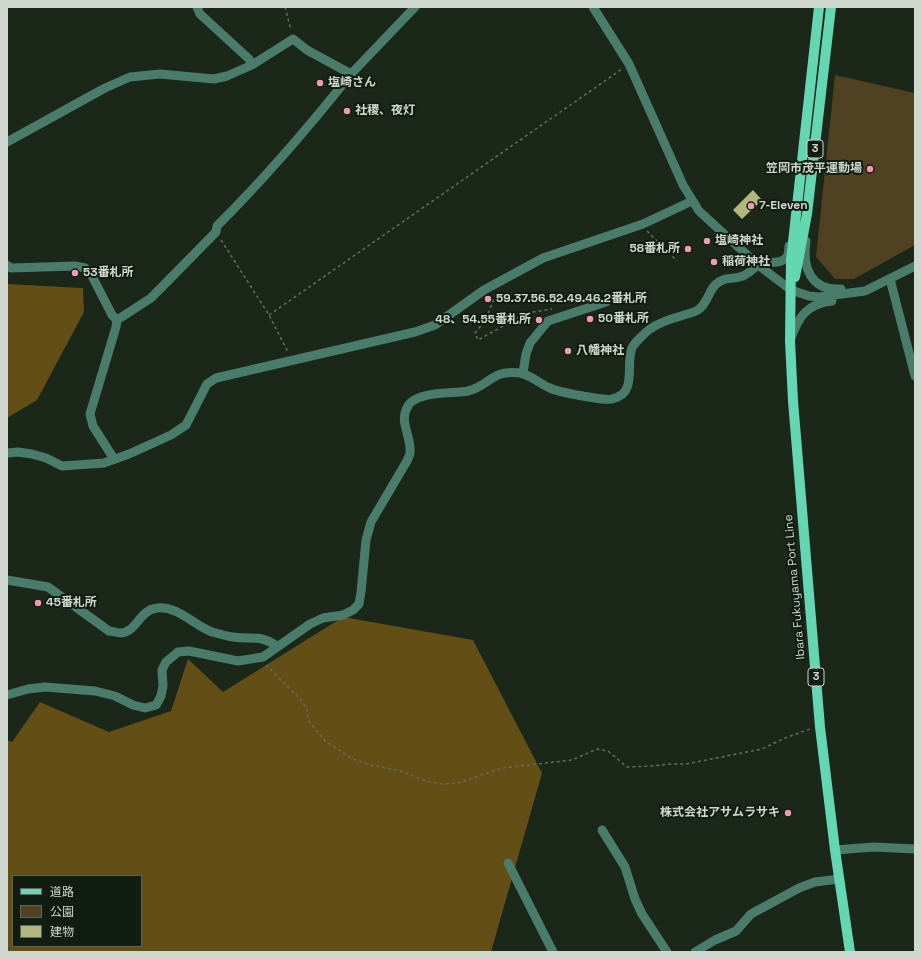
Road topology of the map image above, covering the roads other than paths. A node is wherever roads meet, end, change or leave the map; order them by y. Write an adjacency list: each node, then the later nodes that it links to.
1 (197, 7): 6 (street)
2 (415, 7): 7 (street)
3 (593, 7): 9 (street)
4 (819, 7): 11 (main road, Ibara Fukuyama Port Line / 3)
5 (831, 7): 10 (main road, Ibara Fukuyama Port Line / 3)
6 (252, 65): 7 (street); 8 (street)
7 (351, 74): 19 (street)
8 (7, 142)
9 (692, 201): 13 (street); 24 (street)
10 (807, 214): 16 (main road, Ibara Fukuyama Port Line / 3); 17 (street)
11 (794, 227): 13 (street); 16 (main road, Ibara Fukuyama Port Line / 3)
12 (7, 265): 19 (street)
13 (758, 265): 16 (street); 21 (street)
14 (915, 266): 15 (street)
15 (890, 279): 17 (street); 22 (street)
16 (791, 290): 17 (street); 20 (main road, Ibara Fukuyama Port Line / 3)
17 (865, 292): 20 (street)
18 (606, 302): 21 (street)
19 (116, 320): 24 (street)
20 (790, 341): 30 (main road, Ibara Fukuyama Port Line / 3)
21 (522, 373): 26 (street)
22 (915, 376)
23 (7, 453): 24 (street)
24 (114, 459)
25 (7, 580): 26 (street)
26 (277, 646): 27 (street)
27 (7, 695)
28 (602, 830): 34 (street)
29 (915, 849): 30 (street)
30 (835, 850): 32 (main road, Ibara Fukuyama Port Line / 3)
31 (508, 863): 33 (street)
32 (839, 880): 35 (street); 36 (main road, Ibara Fukuyama Port Line / 3)
33 (553, 952)
34 (667, 952)
35 (695, 952)
36 (850, 952)

